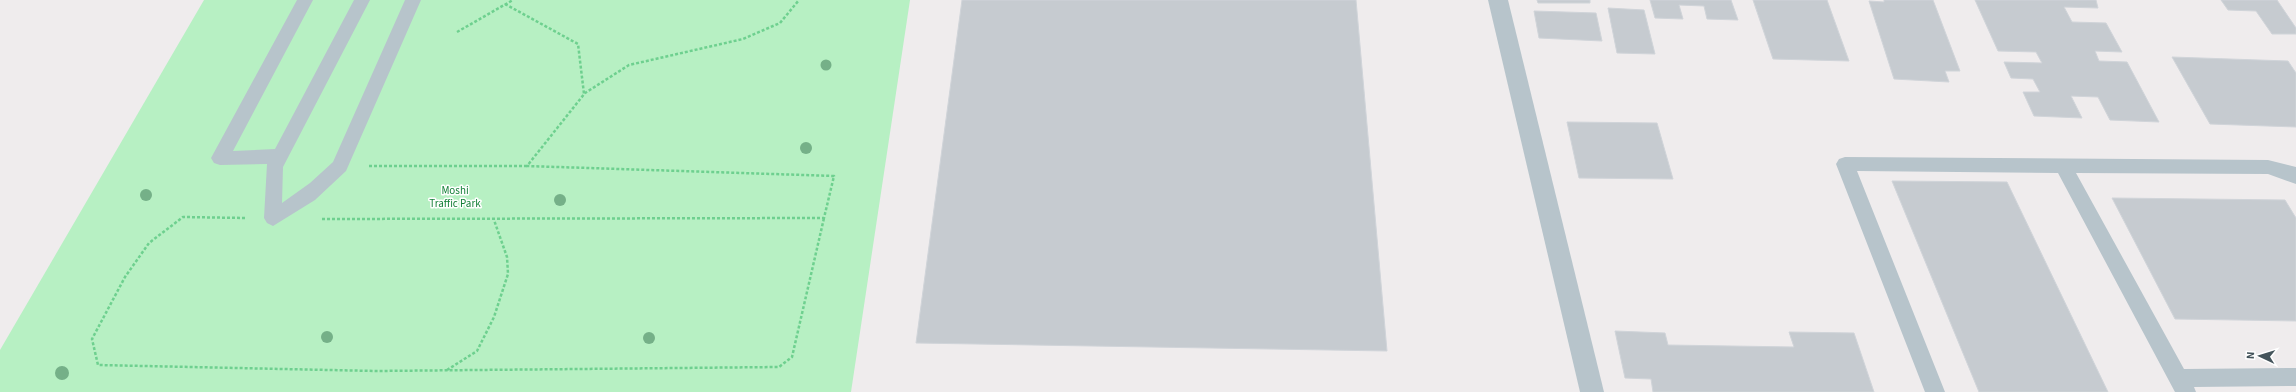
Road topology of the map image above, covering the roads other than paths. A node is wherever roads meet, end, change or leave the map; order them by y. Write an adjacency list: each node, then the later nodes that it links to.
1 (305, 0): 5 (lane)
2 (362, 0): 5 (lane)
3 (413, 0): 5 (lane)
4 (1498, 0): 10 (street)
5 (281, 156)
6 (2064, 167): 7 (lane); 9 (lane); 11 (lane)
7 (2294, 174)
8 (2296, 377): 9 (lane)
9 (2182, 385)
10 (1592, 392)
11 (1935, 392)

